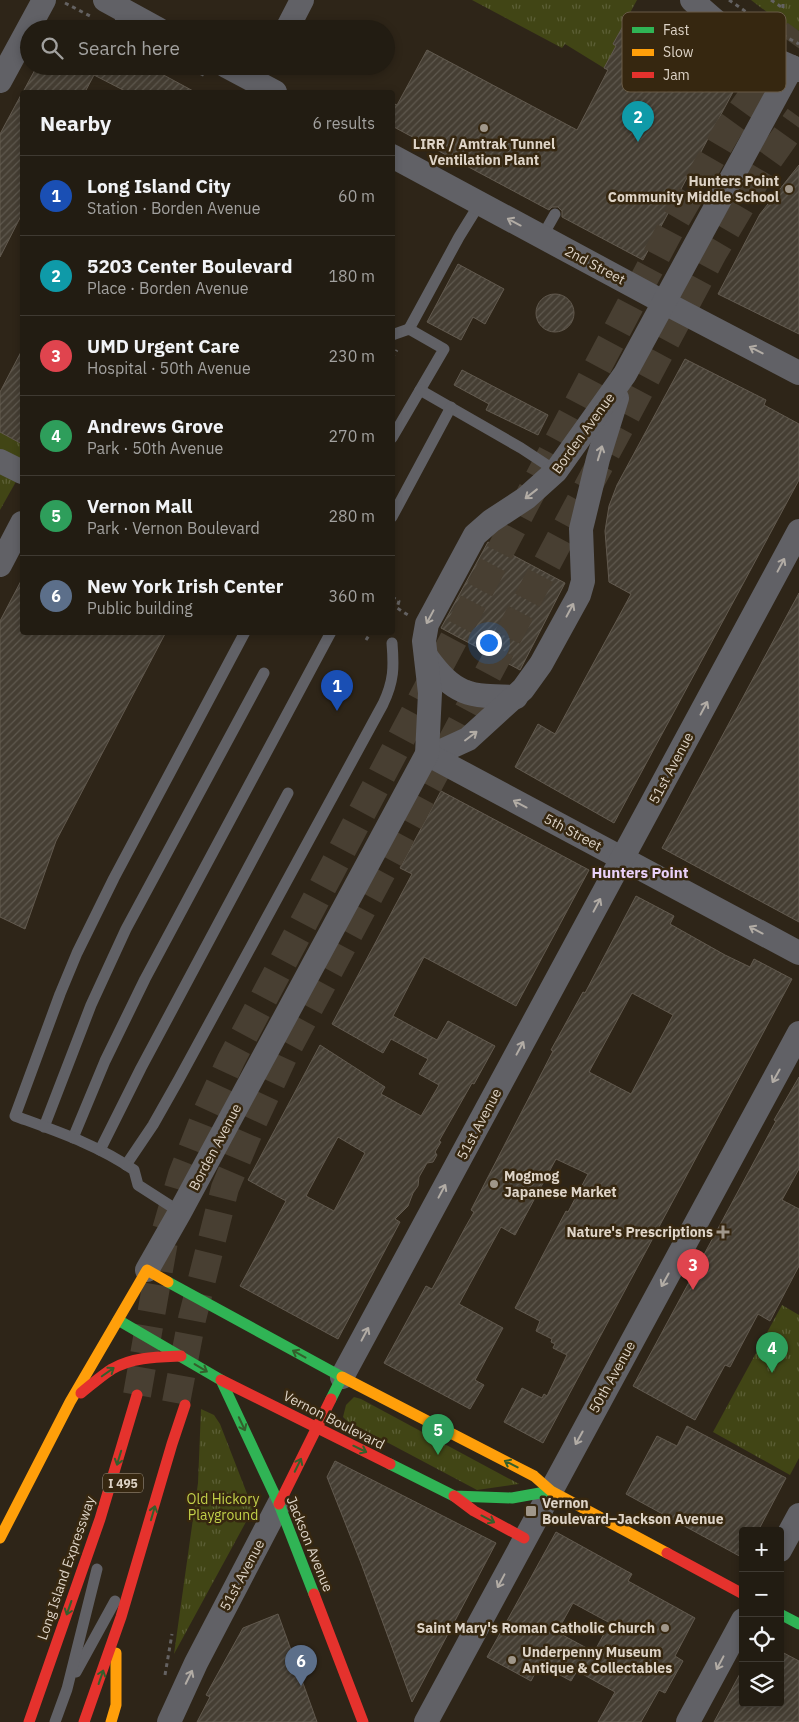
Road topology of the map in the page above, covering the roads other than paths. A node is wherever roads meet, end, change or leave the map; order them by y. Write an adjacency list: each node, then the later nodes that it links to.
1 (44, 0): 6 (street)
2 (302, 0): 8 (street)
3 (692, 0): 5 (street)
4 (109, 10): 7 (street)
5 (706, 12)
6 (33, 20)
7 (135, 20)
8 (292, 20)
9 (20, 44): 12 (street)
10 (796, 69): 14 (street, Borden Avenue)
11 (245, 75): 13 (street)
12 (0, 81)
13 (264, 84)
14 (786, 87)
15 (783, 92): 20 (street, Borden Avenue)
16 (395, 158): 17 (street, 2nd Street)
17 (480, 203): 19 (street, 2nd Street, one-way to 17); 21 (lane)
18 (555, 214): 19 (lane)
19 (542, 237): 20 (street, 2nd Street)
20 (665, 303): 23 (street, 2nd Street, one-way to 20); 24 (street, Borden Avenue)
21 (409, 329): 22 (lane); 25 (lane)
22 (397, 339)
23 (799, 373)
24 (625, 374): 30 (street, Borden Avenue); 40 (street, Borden Avenue, one-way to 24)
25 (420, 390): 26 (lane); 27 (lane)
26 (451, 407): 30 (lane); 31 (lane)
27 (395, 433)
28 (0, 461): 29 (street)
29 (20, 471)
30 (556, 471): 38 (street, Borden Avenue, one-way to 38)
31 (395, 511)
32 (20, 527): 34 (street)
33 (799, 531): 43 (street, 51st Avenue, one-way to 33)
34 (0, 565)
35 (243, 635): 46 (lane)
36 (329, 635): 47 (lane)
37 (392, 643): 49 (lane)
38 (425, 654): 40 (street); 41 (street, Borden Avenue)
39 (264, 673): 46 (lane)
40 (516, 697): 41 (street, Borden Avenue, one-way to 40)
41 (427, 754): 43 (street, 5th Street, one-way to 41); 50 (street, Borden Avenue)
42 (288, 794): 48 (lane)
43 (622, 858): 44 (street, 5th Street, one-way to 43); 54 (street, 51st Avenue, one-way to 43)
44 (799, 953)
45 (799, 1033): 60 (street, 50th Avenue, one-way to 60)
46 (44, 1127): 47 (lane)
47 (73, 1138): 48 (lane)
48 (100, 1150): 49 (lane)
49 (126, 1165): 50 (lane)
50 (180, 1212): 51 (street, Borden Avenue)
51 (147, 1270): 52 (main road, Borden Avenue); 54 (main road, one-way to 51)
52 (118, 1320): 53 (main road, Vernon Boulevard); 56 (main road, Borden Avenue)
53 (181, 1356): 55 (main road, Vernon Boulevard, one-way to 55); 56 (main road, one-way to 53)
54 (342, 1377): 58 (main road, 51st Avenue); 60 (main road, one-way to 54)
55 (221, 1380): 58 (main road, Vernon Boulevard); 62 (main road, Jackson Avenue, one-way to 62)
56 (70, 1402): 64 (main road, Borden Avenue)
57 (180, 1404): 67 (main road, I 495, one-way to 57)
58 (316, 1427): 61 (main road, Vernon Boulevard, one-way to 61); 62 (main road, 51st Avenue, one-way to 58)
59 (129, 1462): 75 (main road, Long Island Expressway / I 495, one-way to 75)
60 (551, 1491): 61 (main road, Vernon Boulevard); 65 (street, 50th Avenue); 69 (main road)
61 (454, 1496): 65 (main road, one-way to 65)
62 (279, 1504): 82 (street, 51st Avenue, one-way to 62); 83 (main road, Jackson Avenue)
63 (799, 1515): 66 (street)
64 (0, 1538)
65 (524, 1538): 84 (street, 50th Avenue, one-way to 84)
66 (784, 1543)
67 (139, 1560): 73 (main road, I 495); 74 (lane)
68 (98, 1564): 74 (lane); 78 (main road)
69 (739, 1592)
70 (784, 1616): 71 (main road)
71 (799, 1624)
72 (739, 1627): 85 (street, one-way to 85)
73 (116, 1631): 80 (main road, I 495, one-way to 73); 81 (main road)
74 (67, 1689): 79 (lane)
75 (34, 1707): 76 (main road); 77 (main road, Long Island Expressway / I 495)
76 (23, 1722)
77 (29, 1722)
78 (46, 1722)
79 (55, 1722)
80 (84, 1722)
81 (111, 1722)
82 (169, 1722)
83 (363, 1722)
84 (426, 1722)
85 (688, 1722)

